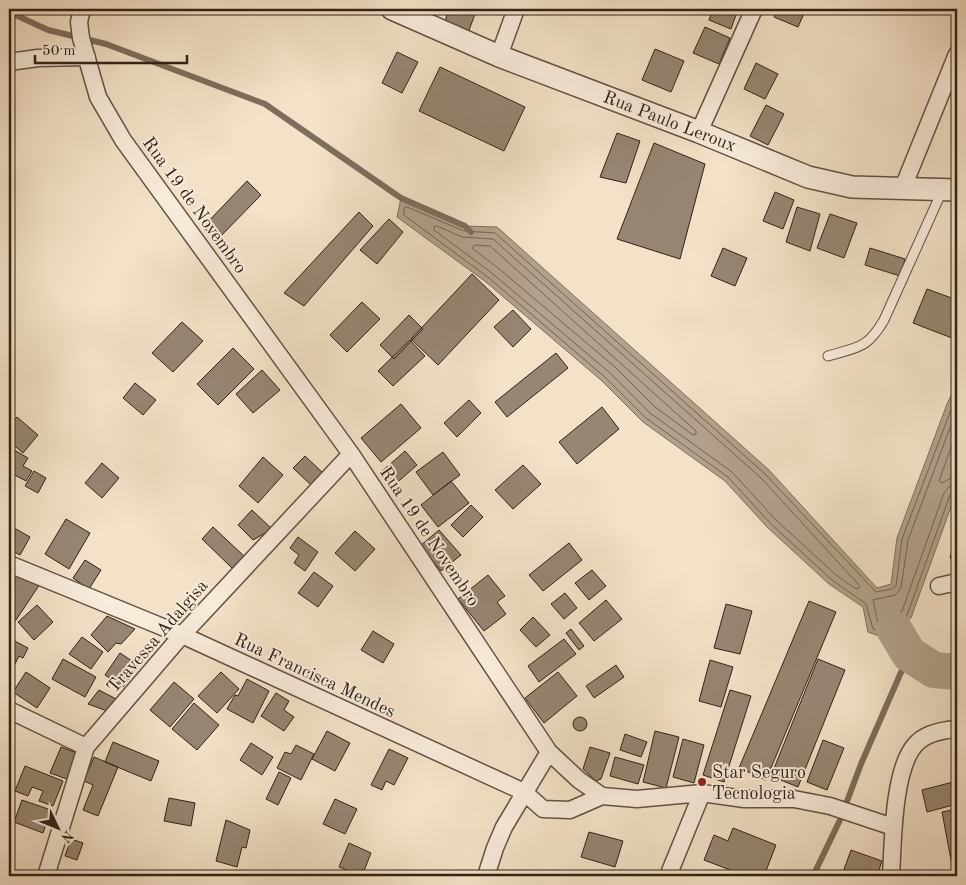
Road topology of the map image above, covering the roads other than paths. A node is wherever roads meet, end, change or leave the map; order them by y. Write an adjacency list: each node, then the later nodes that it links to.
1 (392, 9): 7 (street, Rua Paulo Leroux)
2 (516, 9): 7 (street)
3 (754, 9): 9 (street)
4 (80, 15): 6 (street, Rua 19 de Novembro)
5 (957, 54): 10 (street)
6 (87, 56): 8 (street); 13 (street, Rua 19 de Novembro)
7 (499, 56): 9 (street, Rua Paulo Leroux)
8 (9, 62)
9 (699, 132): 10 (street, Rua Paulo Leroux)
10 (902, 190): 11 (street, Rua Paulo Leroux)
11 (950, 190): 12 (lane)
12 (828, 356)
13 (351, 454): 17 (street, Travessa Adalgisa); 21 (street, Rua 19 de Novembro)
14 (9, 564): 17 (street, Rua Francisca Mendes)
15 (957, 582): 16 (street)
16 (939, 586)
17 (182, 635): 20 (street, Travessa Adalgisa); 22 (street, Rua Francisca Mendes)
18 (9, 710): 20 (street)
19 (957, 729): 25 (street)
20 (86, 747): 26 (street, Travessa Adalgisa)
21 (549, 752): 22 (street); 24 (street, Rua 19 de Novembro)
22 (524, 792): 24 (street, Rua Francisca Mendes); 27 (street)
23 (702, 793): 24 (street, Rua 19 de Novembro); 25 (street, Rua 19 de Novembro); 28 (street)
24 (602, 796)
25 (894, 827): 29 (street)
26 (46, 876)
27 (486, 876)
28 (668, 876)
29 (890, 876)

